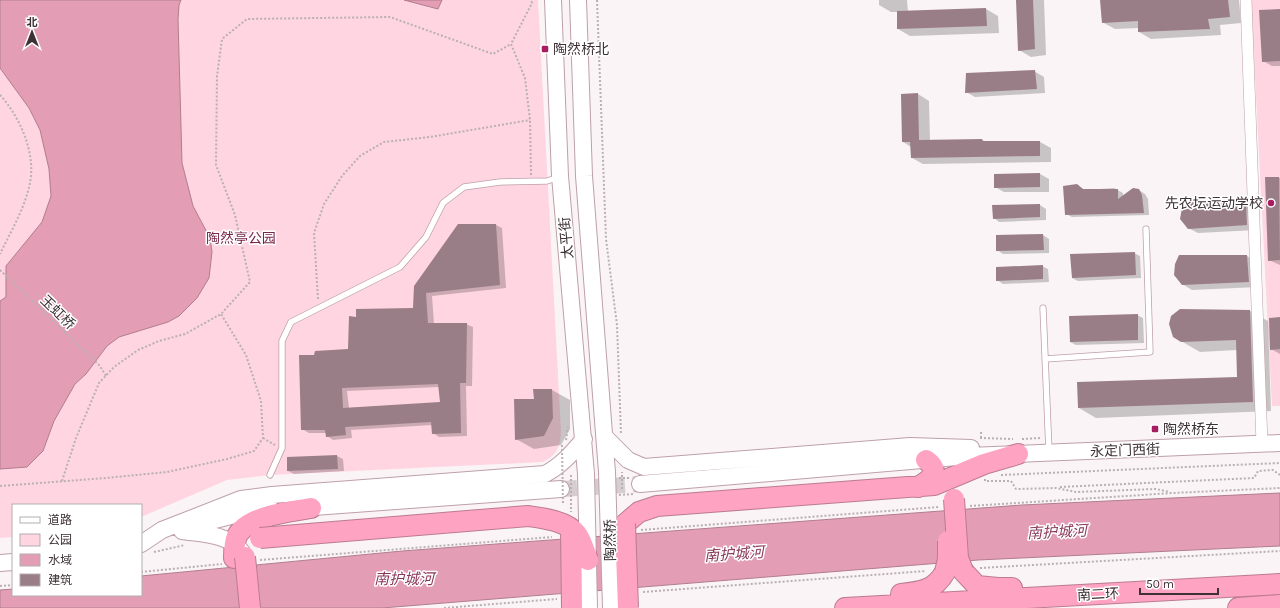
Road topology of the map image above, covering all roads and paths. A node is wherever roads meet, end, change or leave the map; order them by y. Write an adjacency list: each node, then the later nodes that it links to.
1 (532, 0): 6 (path)
2 (553, 0): 9 (main road, 太平街)
3 (578, 0): 19 (main road, 太平街)
4 (597, 0): 26 (path)
5 (1246, 0): 23 (street)
6 (511, 44): 8 (path); 16 (path)
7 (0, 95): 12 (path)
8 (530, 120): 10 (path); 14 (path)
9 (560, 176): 10 (lane); 21 (main road, 太平街)
10 (531, 182): 14 (lane)
11 (1146, 229): 17 (lane)
12 (0, 254)
13 (0, 270): 18 (path, 玉虹桥)
14 (319, 308): 25 (lane)
15 (1043, 308): 17 (lane)
16 (221, 314): 18 (path); 20 (path)
17 (1045, 359): 27 (lane)
18 (106, 376): 37 (path)
19 (605, 437): 26 (main road, 永定门西街); 31 (main road, 太平街)
20 (263, 438): 25 (path); 37 (path)
21 (584, 439): 32 (main road, 太平街); 50 (main road)
22 (1280, 443): 23 (main road, 永定门西街)
23 (1262, 444): 27 (main road, 永定门西街)
24 (562, 445): 44 (path, bridge)
25 (282, 448): 33 (lane)
26 (622, 452): 28 (main road, 永定门西街)
27 (1049, 452): 28 (main road, 永定门西街)
28 (1018, 454): 30 (highway)
29 (926, 460): 30 (main road); 38 (main road); 40 (highway)
30 (976, 469): 36 (highway); 41 (path); 45 (highway)
31 (607, 472): 52 (main road, 陶然桥, bridge)
32 (586, 474): 55 (main road, 陶然桥, bridge)
33 (270, 475)
34 (571, 475): 49 (path, bridge)
35 (1280, 475): 41 (path)
36 (952, 477): 40 (highway); 45 (highway)
37 (62, 481): 39 (path)
38 (640, 484)
39 (0, 486)
40 (918, 487): 45 (highway); 47 (highway)
41 (1056, 488): 43 (path)
42 (1280, 488): 43 (path)
43 (1173, 493): 45 (path)
44 (562, 497): 46 (main road)
45 (952, 503): 47 (path); 58 (highway, bridge)
46 (311, 508): 48 (main road); 54 (highway)
47 (631, 527): 52 (highway); 72 (highway, bridge)
48 (182, 531): 51 (main road); 54 (main road)
49 (565, 532): 54 (path); 54 (highway, bridge); 55 (highway, bridge); 65 (highway, bridge)
50 (142, 543)
51 (142, 544)
52 (610, 544): 71 (main road, 陶然桥, bridge)
53 (1280, 551): 58 (path)
54 (239, 557): 59 (path); 67 (highway); 68 (highway, bridge)
55 (588, 560): 70 (main road, 陶然桥, bridge)
56 (12, 562): 57 (main road)
57 (0, 563)
58 (952, 571): 63 (path); 64 (highway); 73 (highway)
59 (142, 572)
60 (1280, 584): 64 (highway, 南二环)
61 (12, 585): 62 (path)
62 (0, 586)
63 (640, 592)
64 (1078, 596): 73 (highway, 南二环)
65 (567, 603): 69 (path)
66 (1280, 605): 74 (highway)
67 (237, 608)
68 (250, 608)
69 (444, 608)
70 (589, 608)
71 (611, 608)
72 (628, 608)
73 (845, 608)
74 (1238, 608)

